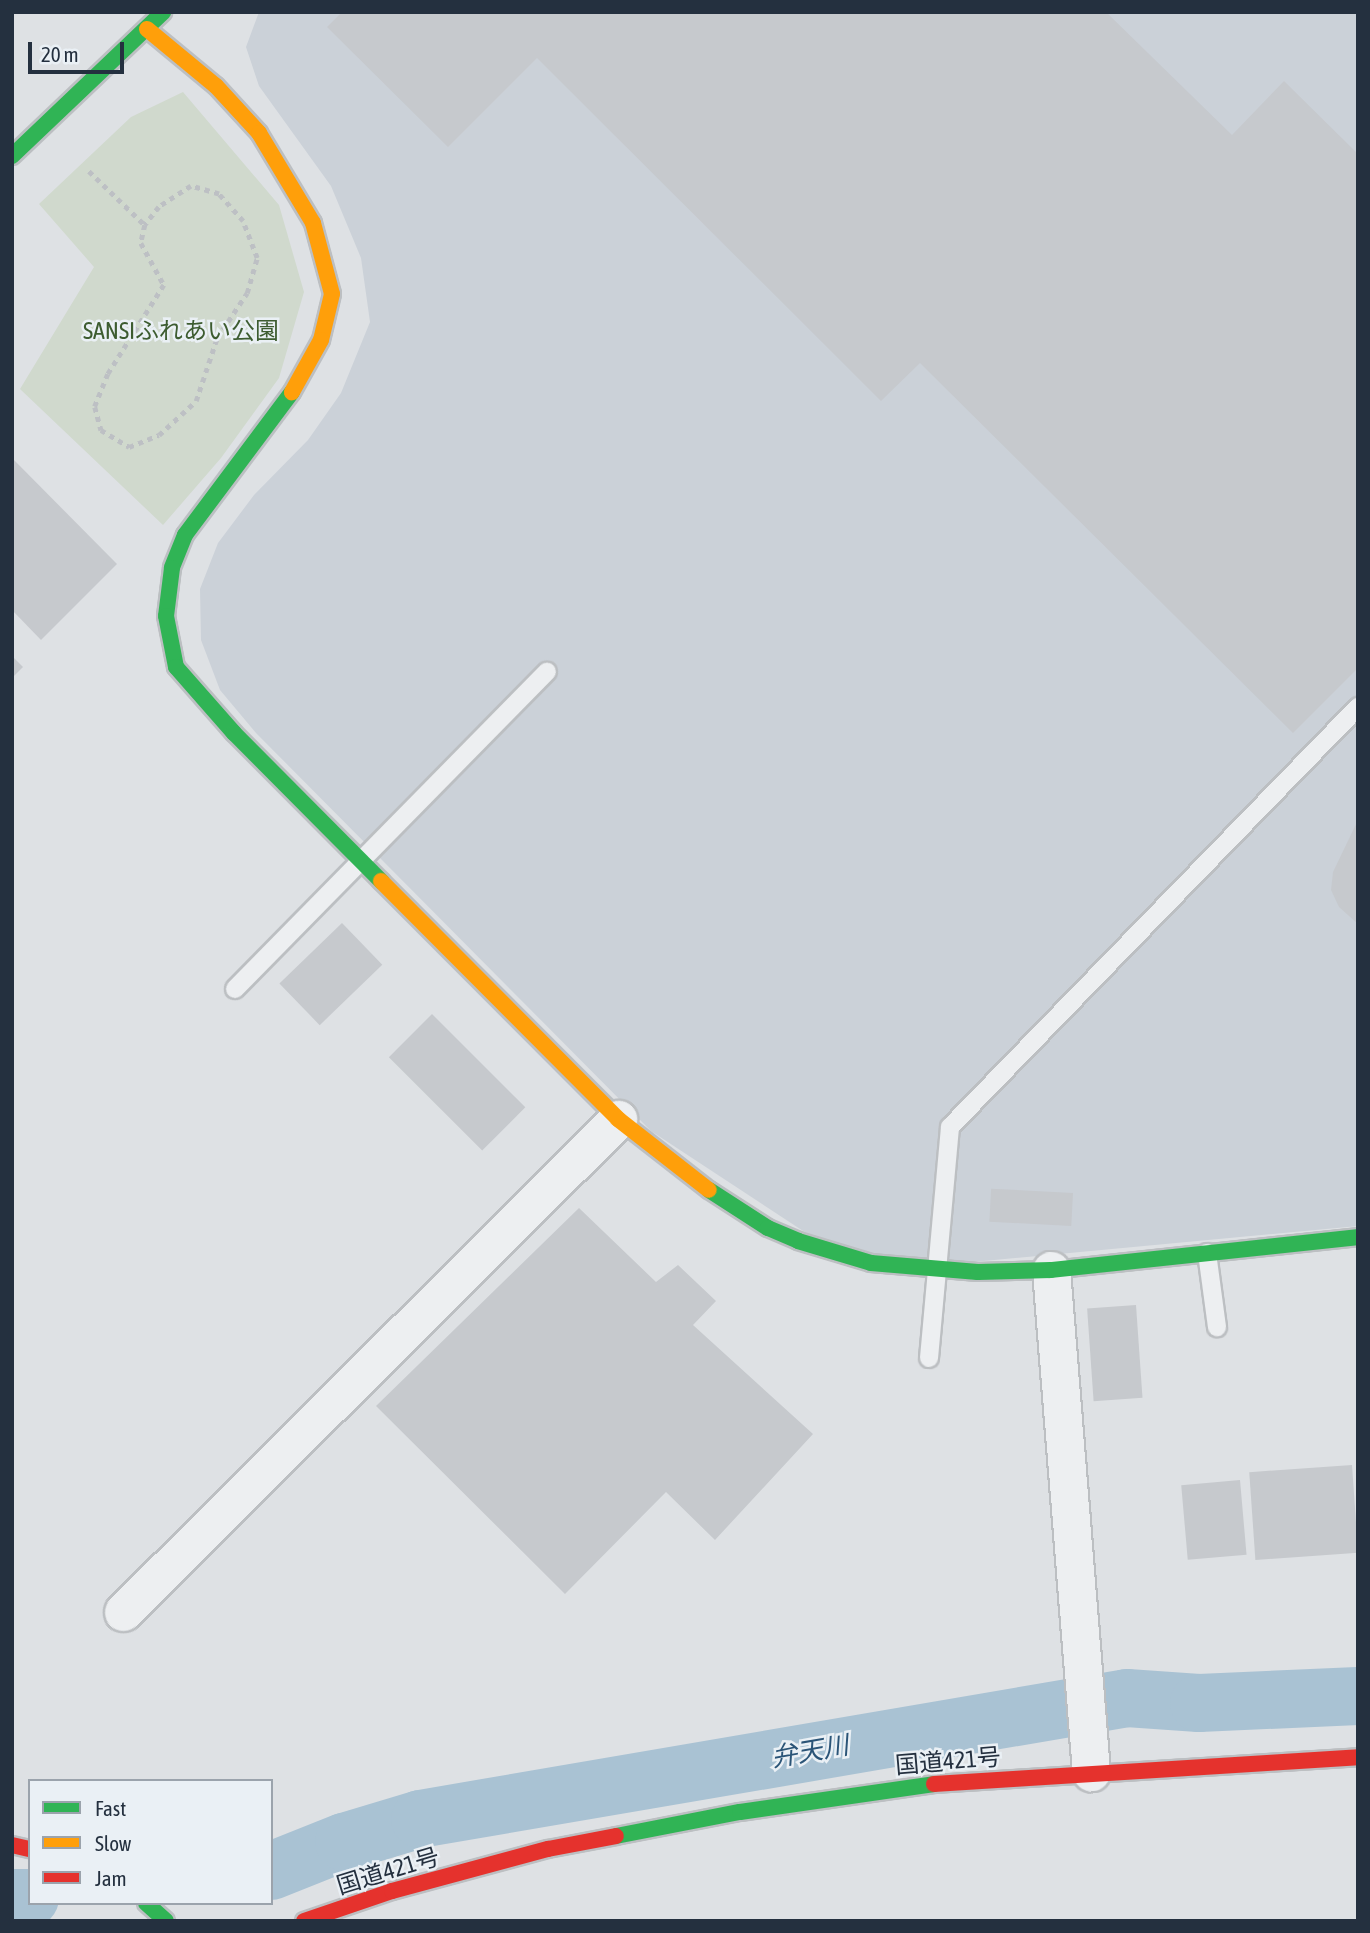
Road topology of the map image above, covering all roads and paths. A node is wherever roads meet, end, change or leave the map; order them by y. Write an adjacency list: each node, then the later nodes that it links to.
1 (163, 12): 2 (main road)
2 (147, 29): 3 (main road); 8 (main road)
3 (12, 156)
4 (89, 171): 5 (path)
5 (145, 225): 5 (path)
6 (547, 671): 8 (lane)
7 (1358, 707): 13 (lane)
8 (359, 860): 9 (lane); 10 (main road)
9 (235, 989)
10 (618, 1119): 13 (main road); 17 (street)
11 (1358, 1237): 12 (main road)
12 (1207, 1253): 14 (main road); 15 (lane)
13 (936, 1268): 14 (main road); 16 (lane)
14 (1051, 1270): 18 (street)
15 (1217, 1327)
16 (929, 1358)
17 (123, 1612)
18 (1090, 1756): 19 (main road, 国道421号); 22 (main road, 国道421号)
19 (1358, 1757)
20 (148, 1905): 21 (main road)
21 (166, 1921)
22 (304, 1921)

